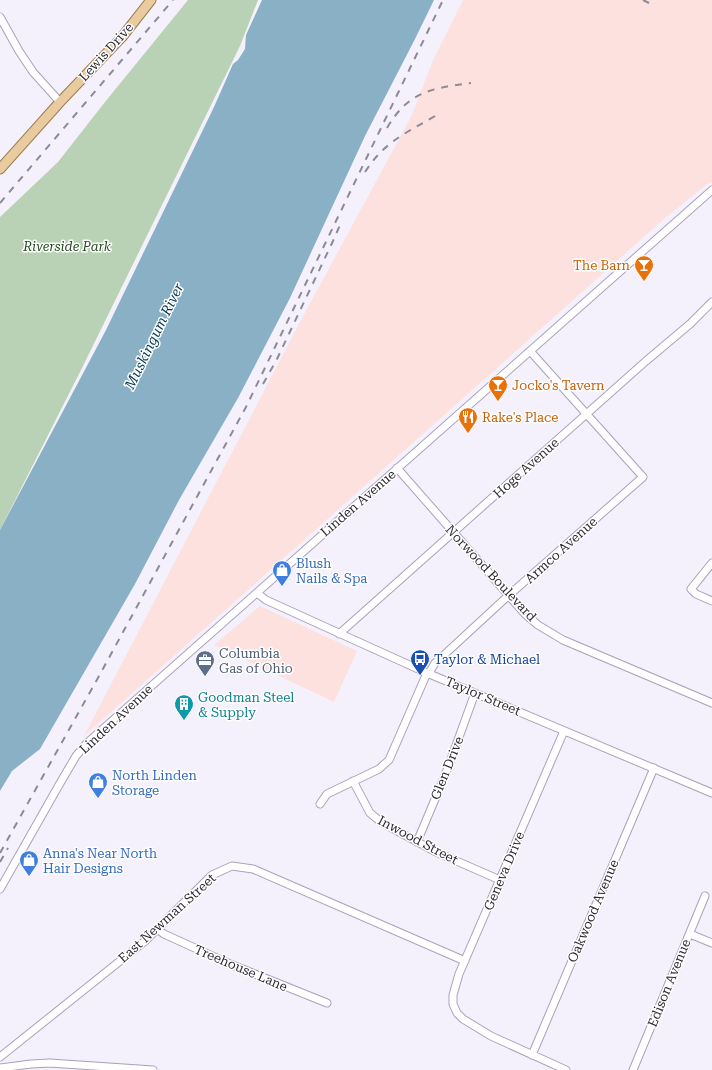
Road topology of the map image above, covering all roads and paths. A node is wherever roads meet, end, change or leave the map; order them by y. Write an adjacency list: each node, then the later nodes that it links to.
1 (151, 0): 3 (main road, Lewis Drive)
2 (0, 17): 3 (street)
3 (60, 102): 4 (main road, Lewis Drive)
4 (0, 169)
5 (712, 190): 7 (street, Linden Avenue)
6 (712, 302): 8 (street, Hoge Avenue)
7 (530, 351): 8 (street); 9 (street, Linden Avenue)
8 (587, 414): 10 (street, Hoge Avenue); 13 (street, Armco Avenue)
9 (397, 468): 10 (street, Norwood Boulevard); 12 (street, Linden Avenue)
10 (453, 533): 13 (street, Norwood Boulevard); 15 (street, Hoge Avenue)
11 (712, 563): 14 (street)
12 (256, 593): 15 (street, Taylor Street); 26 (street, Linden Avenue)
13 (509, 595): 16 (street, Armco Avenue); 18 (street, Norwood Boulevard)
14 (712, 601)
15 (339, 634): 16 (street, Taylor Street)
16 (428, 673): 17 (street, Taylor Street); 21 (street, Armco Avenue)
17 (475, 694): 19 (street, Taylor Street); 24 (street, Glen Drive)
18 (712, 703)
19 (564, 731): 20 (street, Taylor Street); 25 (street, Geneva Drive)
20 (654, 768): 22 (street, Taylor Street); 33 (street, Oakwood Avenue)
21 (353, 781): 23 (street, Armco Avenue); 24 (street, Inwood Street)
22 (712, 793)
23 (320, 804)
24 (416, 842): 25 (street, Inwood Street)
25 (500, 880): 31 (street, Geneva Drive)
26 (0, 889)
27 (704, 896): 29 (street, Edison Avenue)
28 (157, 929): 31 (street, East Newman Street); 32 (street, Treehouse Lane); 34 (street, East Newman Street)
29 (690, 934): 30 (street); 38 (street, Edison Avenue)
30 (712, 943)
31 (465, 961): 33 (street, Geneva Drive)
32 (327, 1004)
33 (532, 1055): 37 (street)
34 (0, 1057)
35 (0, 1068): 36 (street)
36 (153, 1070)
37 (566, 1070)
38 (633, 1070)

